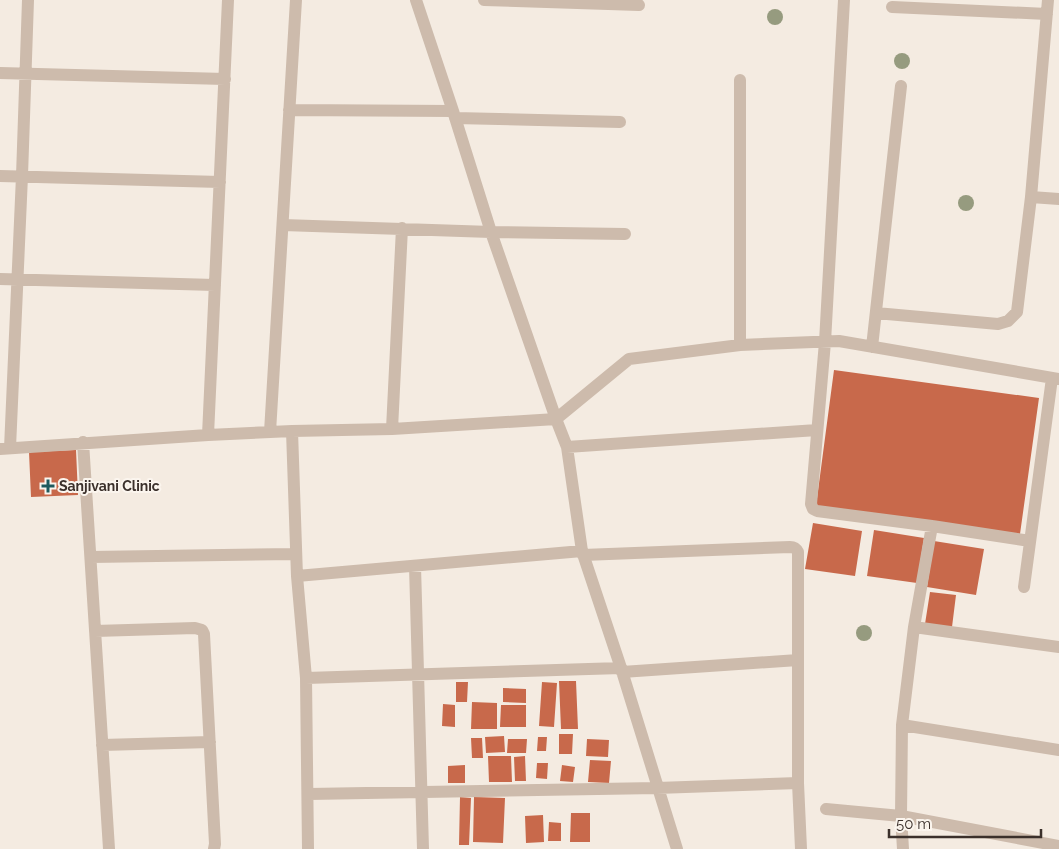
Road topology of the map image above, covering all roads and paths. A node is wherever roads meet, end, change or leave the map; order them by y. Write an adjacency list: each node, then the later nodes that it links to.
1 (28, 0): 12 (street)
2 (228, 0): 13 (street)
3 (296, 0): 16 (street)
4 (416, 0): 17 (street)
5 (484, 0): 8 (street)
6 (844, 0): 32 (street)
7 (1048, 0): 10 (street)
8 (639, 5)
9 (892, 7): 10 (street)
10 (1047, 14): 22 (street)
11 (0, 73): 12 (street)
12 (26, 73): 13 (street); 20 (street)
13 (225, 79): 21 (street)
14 (740, 80): 33 (street)
15 (901, 86): 31 (street)
16 (290, 110): 17 (street); 24 (street)
17 (454, 114): 18 (street); 26 (street)
18 (620, 122)
19 (0, 176): 20 (street)
20 (22, 176): 21 (street); 29 (street)
21 (220, 182): 30 (street)
22 (1031, 197): 23 (street); 31 (street)
23 (1059, 199)
24 (283, 225): 25 (street); 40 (street)
25 (402, 228): 26 (street); 37 (street)
26 (491, 232): 27 (street); 36 (street)
27 (625, 234)
28 (0, 278): 29 (street)
29 (18, 279): 30 (street); 44 (street)
30 (215, 284): 41 (street)
31 (876, 313): 34 (street)
32 (825, 342): 33 (street); 34 (street); 38 (street)
33 (740, 345): 36 (street)
34 (872, 347): 35 (street)
35 (1056, 378): 46 (street)
36 (556, 420): 37 (street); 43 (street)
37 (392, 430): 39 (street)
38 (817, 430): 43 (street); 45 (street)
39 (292, 431): 40 (street); 48 (street)
40 (270, 432): 41 (street)
41 (208, 435): 42 (street)
42 (83, 442): 44 (street); 49 (street)
43 (567, 447): 47 (street)
44 (5, 448)
45 (932, 526): 46 (street); 53 (street)
46 (1030, 542): 52 (street)
47 (582, 553): 50 (street); 56 (street); 57 (street)
48 (296, 554): 49 (street); 51 (street)
49 (90, 557): 54 (street)
50 (415, 566): 51 (street); 58 (street)
51 (297, 576): 59 (street)
52 (1024, 587)
53 (914, 627): 55 (street); 60 (street)
54 (95, 631): 61 (street); 62 (street)
55 (1059, 647)
56 (798, 660): 57 (street); 64 (street)
57 (622, 670): 58 (street); 65 (street)
58 (417, 674): 59 (street); 66 (street)
59 (306, 678): 67 (street)
60 (902, 725): 63 (street); 69 (street)
61 (210, 742): 62 (street); 72 (street)
62 (102, 745): 71 (street)
63 (1059, 750)
64 (798, 784): 65 (street); 76 (street)
65 (657, 788): 66 (street); 75 (street)
66 (422, 792): 67 (street); 74 (street)
67 (308, 794): 73 (street)
68 (826, 810): 69 (street)
69 (901, 816): 70 (street); 77 (street)
70 (1059, 846)
71 (108, 849)
72 (214, 849)
73 (308, 849)
74 (424, 849)
75 (677, 849)
76 (801, 849)
77 (903, 849)

